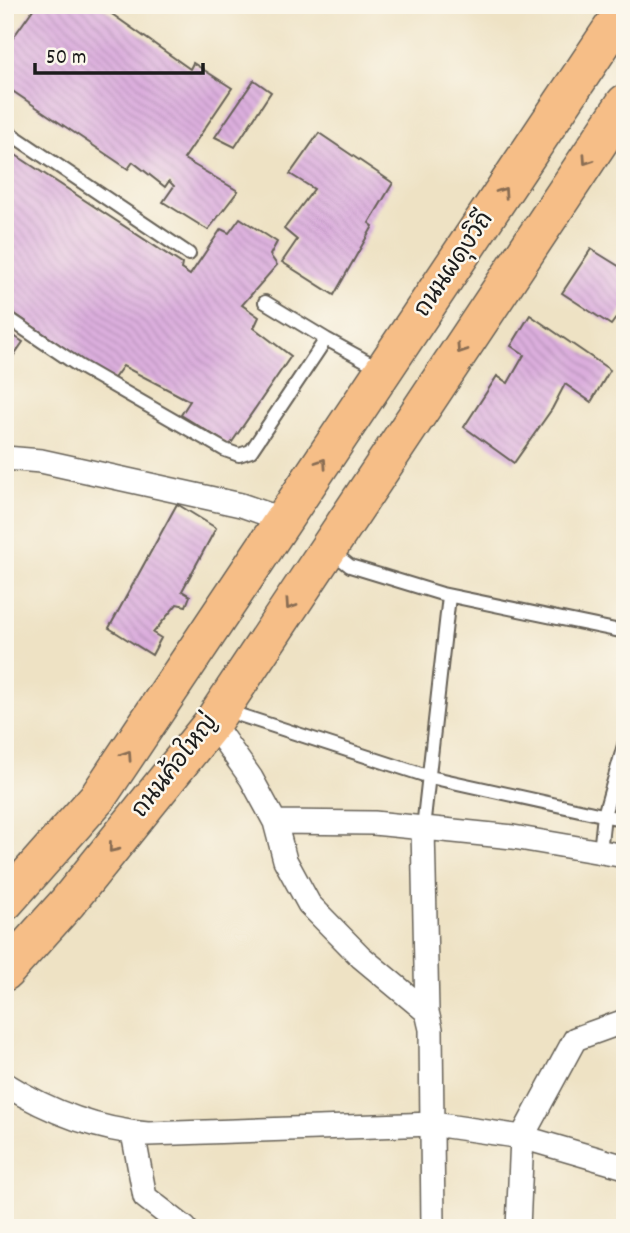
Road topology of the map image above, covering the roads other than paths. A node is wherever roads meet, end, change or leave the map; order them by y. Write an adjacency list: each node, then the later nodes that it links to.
1 (625, 9): 8 (main road, ถนนผดุงวิถี, one-way to 1)
2 (625, 103): 11 (main road, ถนนผดุงวิถี, one-way to 11)
3 (5, 130): 4 (lane)
4 (189, 254)
5 (265, 302): 7 (lane)
6 (5, 316): 7 (lane)
7 (326, 339): 8 (lane)
8 (384, 371): 10 (main road, ถนนผดุงวิถี, one-way to 8)
9 (5, 458): 10 (street)
10 (284, 520): 23 (main road, ถนนค้อใหญ่, one-way to 10)
11 (328, 548): 12 (lane); 14 (main road, ถนนค้อใหญ่, one-way to 14)
12 (449, 596): 13 (lane); 16 (lane)
13 (625, 632)
14 (216, 716): 16 (lane); 19 (street); 24 (main road, ถนนค้อใหญ่, one-way to 24)
15 (625, 742): 17 (lane)
16 (430, 777): 17 (lane); 20 (lane)
17 (604, 816): 18 (lane); 21 (lane)
18 (625, 820)
19 (275, 822): 20 (street); 25 (street)
20 (424, 828): 21 (street); 25 (street)
21 (600, 852): 22 (street)
22 (625, 856)
23 (5, 902)
24 (5, 972)
25 (427, 1012): 28 (street)
26 (625, 1021): 30 (street)
27 (5, 1084): 29 (street)
28 (433, 1124): 29 (street); 30 (street); 33 (street)
29 (133, 1133): 32 (street)
30 (522, 1137): 31 (street); 34 (street)
31 (625, 1167)
32 (185, 1228)
33 (433, 1228)
34 (518, 1228)

